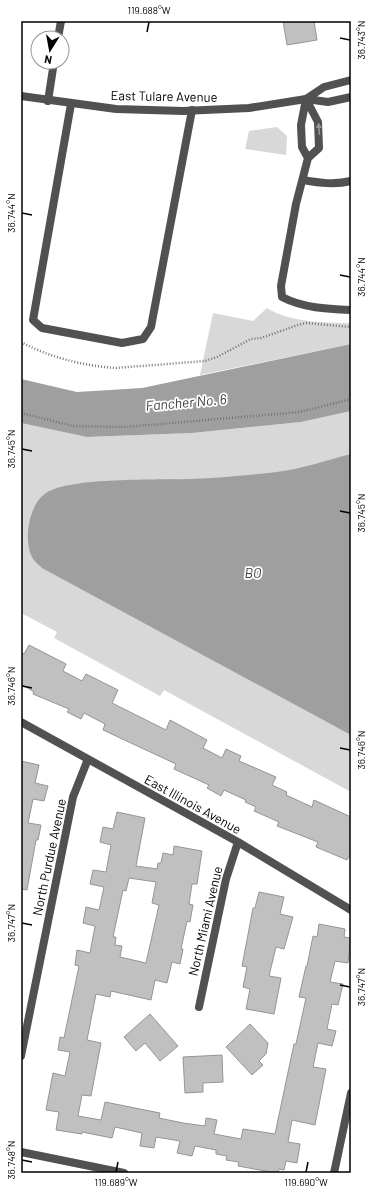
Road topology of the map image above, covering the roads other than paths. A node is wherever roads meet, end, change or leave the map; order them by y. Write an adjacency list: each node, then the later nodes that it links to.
1 (53, 70): 6 (street)
2 (351, 80): 5 (street, East Tulare Avenue)
3 (21, 96): 6 (street, East Tulare Avenue)
4 (351, 96): 5 (street, East Tulare Avenue)
5 (306, 99): 8 (street, East Tulare Avenue); 9 (street); 9 (street, one-way to 5)
6 (48, 101): 7 (street, East Tulare Avenue)
7 (71, 104): 8 (street, East Tulare Avenue); 8 (street)
8 (192, 110)
9 (308, 158): 10 (street)
10 (303, 180): 11 (street); 12 (street)
11 (351, 181)
12 (351, 310)
13 (21, 722): 14 (street, East Illinois Avenue)
14 (88, 759): 15 (street, East Illinois Avenue); 18 (street, North Purdue Avenue)
15 (238, 842): 16 (street, East Illinois Avenue); 17 (street, North Miami Avenue)
16 (351, 910)
17 (199, 1007)
18 (21, 1056)
19 (351, 1093): 22 (street)
20 (21, 1152): 21 (street)
21 (124, 1173)
22 (334, 1173)

